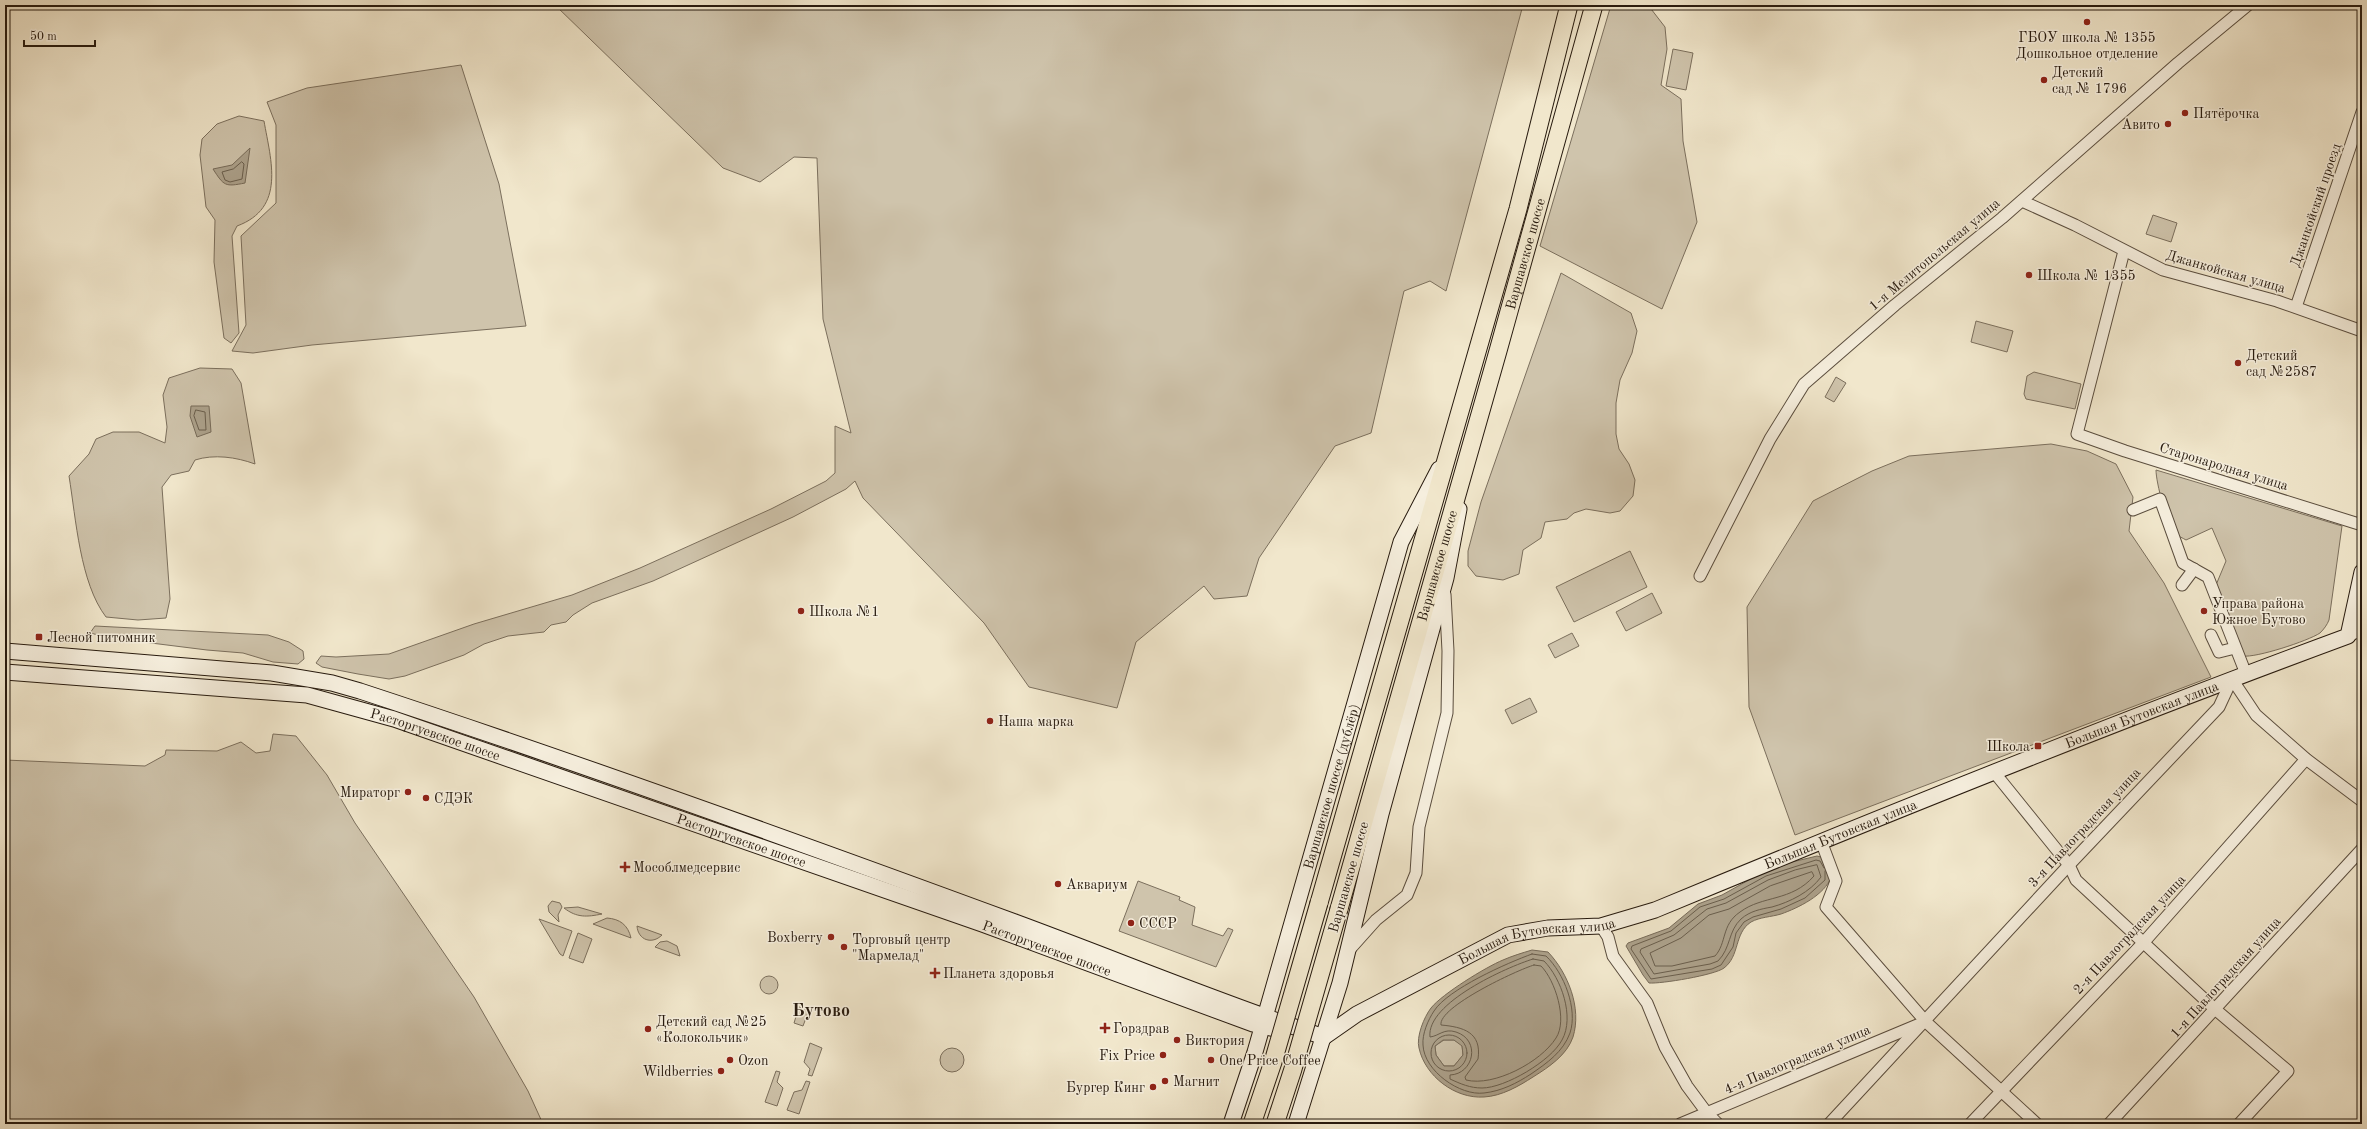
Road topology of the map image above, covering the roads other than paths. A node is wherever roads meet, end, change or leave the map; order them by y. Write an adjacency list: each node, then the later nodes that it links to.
1 (1569, 5): 9 (main road, Варшавское шоссе)
2 (1594, 5): 10 (main road, Варшавское шоссе)
3 (2248, 5): 5 (street, 1-я Мелитопольская улица)
4 (2362, 112): 7 (street, Джанкойский проезд)
5 (2022, 201): 6 (street, Джанкойская улица); 15 (street, 1-я Мелитопольская улица)
6 (2124, 251): 7 (street, Джанкойская улица); 12 (street, Старонародная улица)
7 (2296, 307): 8 (street, Джанкойская улица)
8 (2362, 331)
9 (1446, 455): 37 (main road, Варшавское шоссе (дублёр)); 43 (main road, Варшавское шоссе, bridge)
10 (1467, 461): 16 (main road); 44 (main road, Варшавское шоссе, bridge)
11 (2133, 510): 13 (street)
12 (2362, 525)
13 (2194, 569): 17 (street); 21 (street)
14 (2362, 572): 20 (main road)
15 (1700, 576)
16 (1446, 578): 33 (main road); 33 (street)
17 (2182, 585)
18 (2362, 630): 20 (street, Большая Бутовская улица)
19 (2211, 635): 21 (street)
20 (2348, 636): 24 (main road, Большая Бутовская улица)
21 (2236, 648): 24 (street)
22 (5, 651): 37 (main road, Расторгуевское шоссе)
23 (5, 672): 37 (main road, Расторгуевское шоссе)
24 (2239, 676): 25 (street); 26 (main road, Большая Бутовская улица); 30 (street, 3-я Павлоградская улица)
25 (2306, 759): 27 (street); 32 (street, 2-я Павлоградская улица)
26 (1994, 772): 28 (main road, Большая Бутовская улица); 30 (street)
27 (2362, 801)
28 (1821, 841): 31 (main road, Большая Бутовская улица); 38 (street)
29 (2362, 849): 36 (street, 1-я Павлоградская улица)
30 (2069, 865): 32 (street); 38 (street, 3-я Павлоградская улица)
31 (1601, 926): 35 (main road, Большая Бутовская улица); 41 (street)
32 (2144, 942): 36 (street); 40 (street, 2-я Павлоградская улица)
33 (1348, 952): 34 (main road)
34 (1340, 983): 35 (main road); 39 (main road)
35 (1366, 1009): 39 (main road, Большая Бутовская улица)
36 (2216, 1010): 51 (street, 1-я Павлоградская улица); 52 (street)
37 (1263, 1022): 39 (main road); 42 (main road, Варшавское шоссе (дублёр))
38 (1926, 1022): 40 (street); 41 (street, 4-я Павлоградская улица); 48 (street, 3-я Павлоградская улица)
39 (1324, 1037): 45 (main road)
40 (2002, 1092): 49 (street, 2-я Павлоградская улица); 50 (street)
41 (1707, 1113): 46 (street, 4-я Павлоградская улица); 47 (street)
42 (1231, 1124)
43 (1252, 1124)
44 (1275, 1124)
45 (1296, 1124)
46 (1680, 1124)
47 (1718, 1124)
48 (1829, 1124)
49 (1970, 1124)
50 (2037, 1124)
51 (2109, 1124)
52 (2239, 1124)

